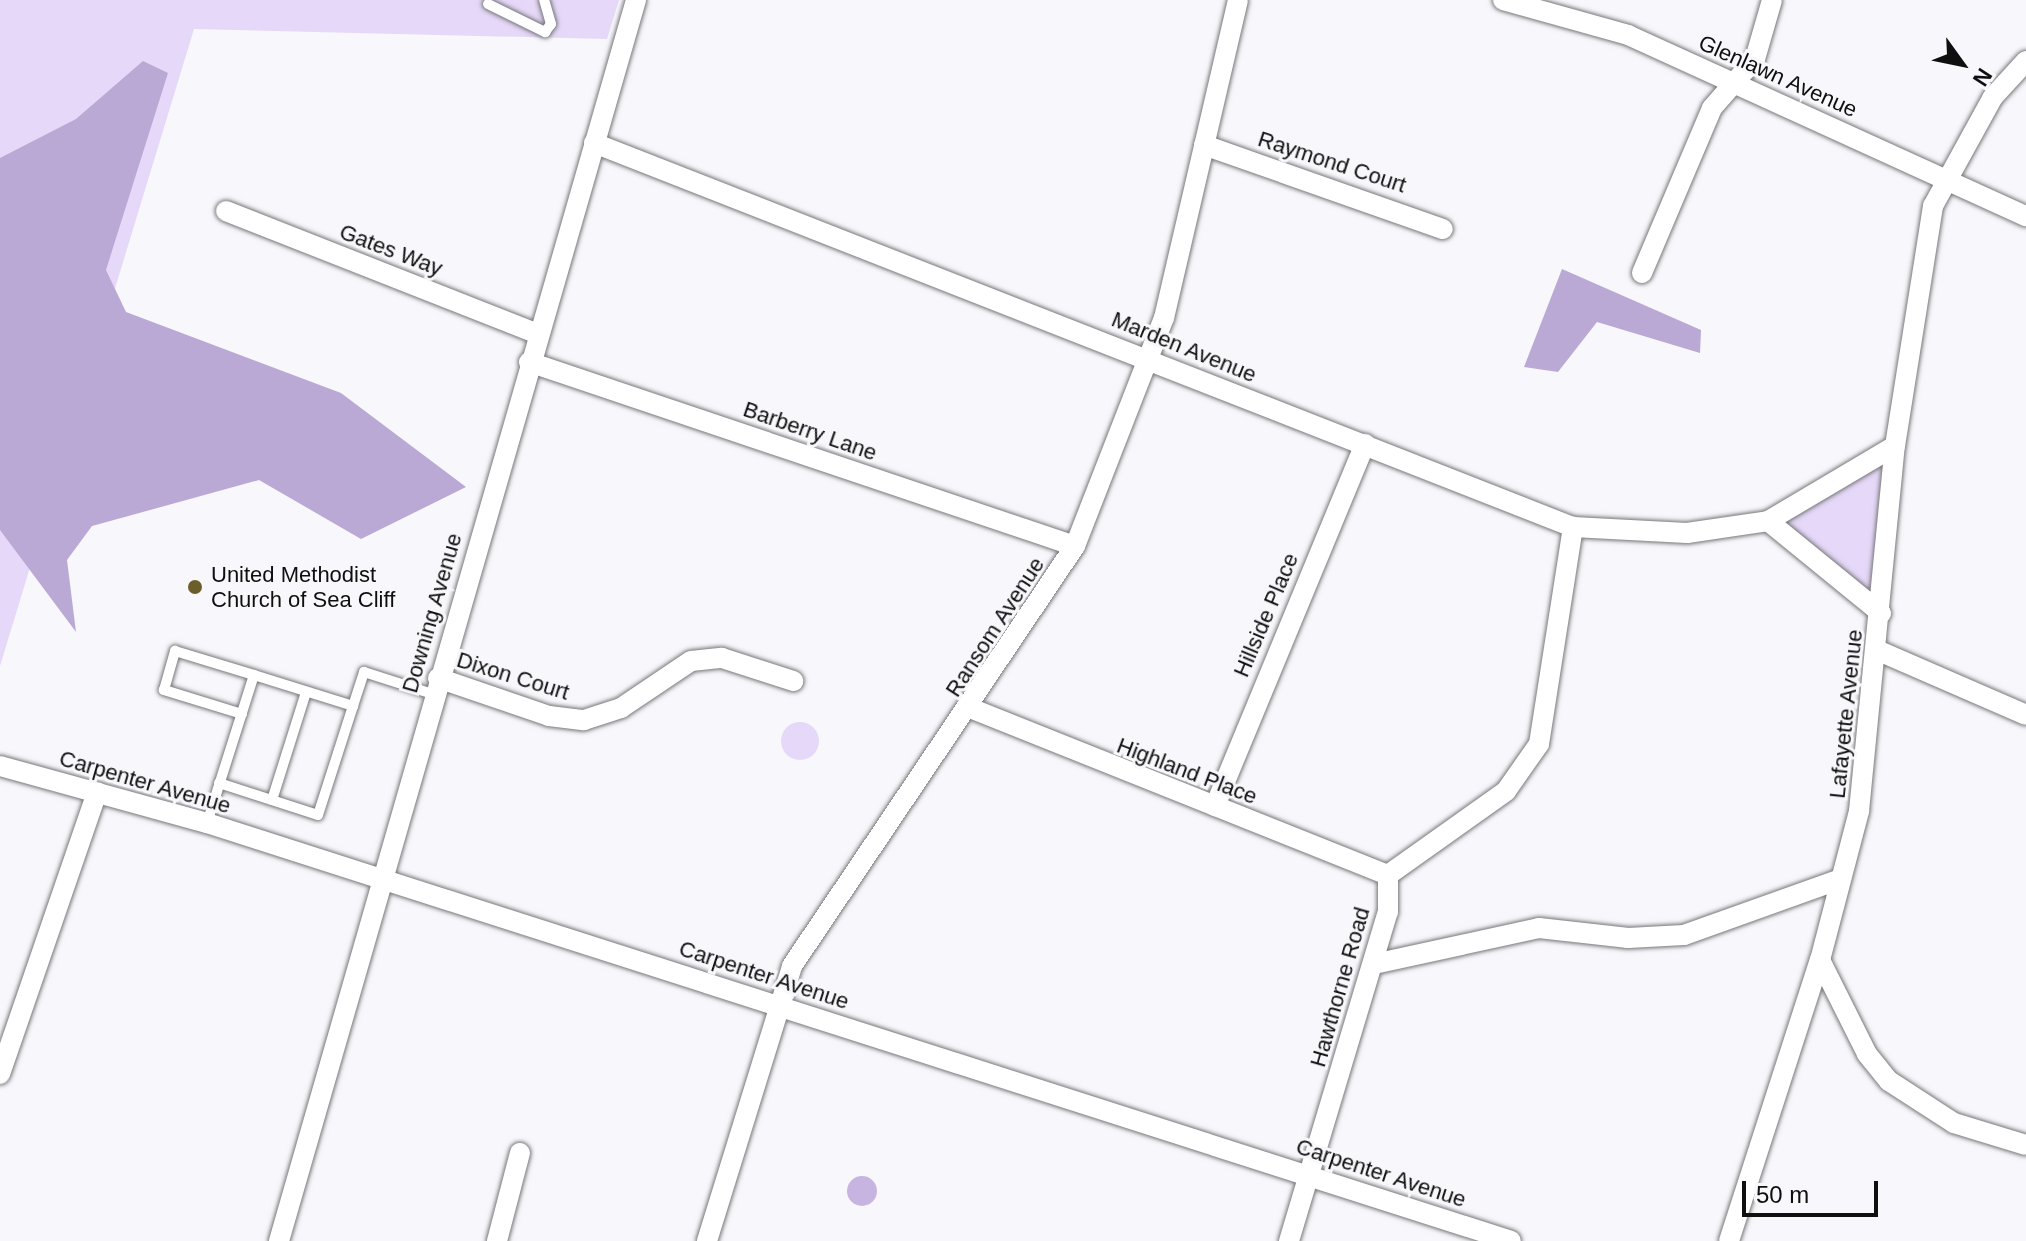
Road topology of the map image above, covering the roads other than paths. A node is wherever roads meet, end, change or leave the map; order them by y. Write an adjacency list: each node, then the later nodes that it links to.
1 (544, 0): 6 (lane)
2 (636, 0): 9 (street, Downing Avenue)
3 (1238, 0): 10 (street, Ransom Avenue)
4 (1503, 0): 8 (street, Glenlawn Avenue)
5 (1772, 0): 8 (street)
6 (488, 4)
7 (2026, 61): 11 (street, Lafayette Avenue)
8 (1735, 82): 11 (street, Glenlawn Avenue); 15 (street)
9 (594, 143): 16 (street, Downing Avenue); 17 (street, Marden Avenue)
10 (1204, 145): 14 (street, Raymond Court); 17 (street, Ransom Avenue)
11 (1945, 178): 13 (street, Glenlawn Avenue); 20 (street, Lafayette Avenue)
12 (226, 211): 16 (street, Gates Way)
13 (2026, 216)
14 (1443, 229)
15 (1642, 273)
16 (538, 334): 18 (street, Downing Avenue)
17 (1148, 358): 19 (street, Marden Avenue); 23 (street, Ransom Avenue)
18 (529, 362): 23 (street, Barberry Lane); 28 (street, Downing Avenue)
19 (1365, 444): 22 (street, Marden Avenue); 38 (street, Hillside Place)
20 (1895, 446): 21 (street, Marden Avenue); 24 (street, Lafayette Avenue)
21 (1768, 521): 22 (street, Marden Avenue); 24 (street)
22 (1573, 527): 40 (street)
23 (1075, 546): 31 (street, Ransom Avenue)
24 (1881, 613): 25 (street, Lafayette Avenue)
25 (1879, 651): 33 (street); 42 (street, Lafayette Avenue)
26 (254, 675): 29 (lane); 32 (lane); 32 (lane)
27 (793, 681): 28 (street, Dixon Court)
28 (436, 686): 30 (lane); 41 (street, Downing Avenue)
29 (306, 692): 30 (lane); 37 (lane)
30 (353, 706): 37 (lane)
31 (970, 708): 38 (street, Highland Place); 45 (street, Ransom Avenue)
32 (242, 714): 35 (lane)
33 (2026, 715)
34 (0, 766): 36 (street, Carpenter Avenue)
35 (219, 783): 37 (lane); 39 (lane)
36 (97, 792): 39 (street, Carpenter Avenue); 46 (street)
37 (272, 800)
38 (1215, 806): 40 (street, Highland Place)
39 (207, 823): 41 (street, Carpenter Avenue)
40 (1388, 875): 44 (street, Hawthorne Road)
41 (382, 879): 45 (street, Carpenter Avenue); 50 (street, Downing Avenue)
42 (1840, 879): 43 (street, Lafayette Avenue); 44 (street)
43 (1820, 960): 47 (street); 55 (street, Lafayette Avenue)
44 (1374, 964): 49 (street, Hawthorne Road)
45 (775, 1004): 49 (street, Carpenter Avenue); 52 (street, Ransom Avenue)
46 (0, 1074)
47 (2026, 1145)
48 (520, 1153): 51 (street)
49 (1311, 1175): 53 (street, Hawthorne Road); 54 (street, Carpenter Avenue)
50 (279, 1241)
51 (497, 1241)
52 (707, 1241)
53 (1289, 1241)
54 (1511, 1241)
55 (1729, 1241)

